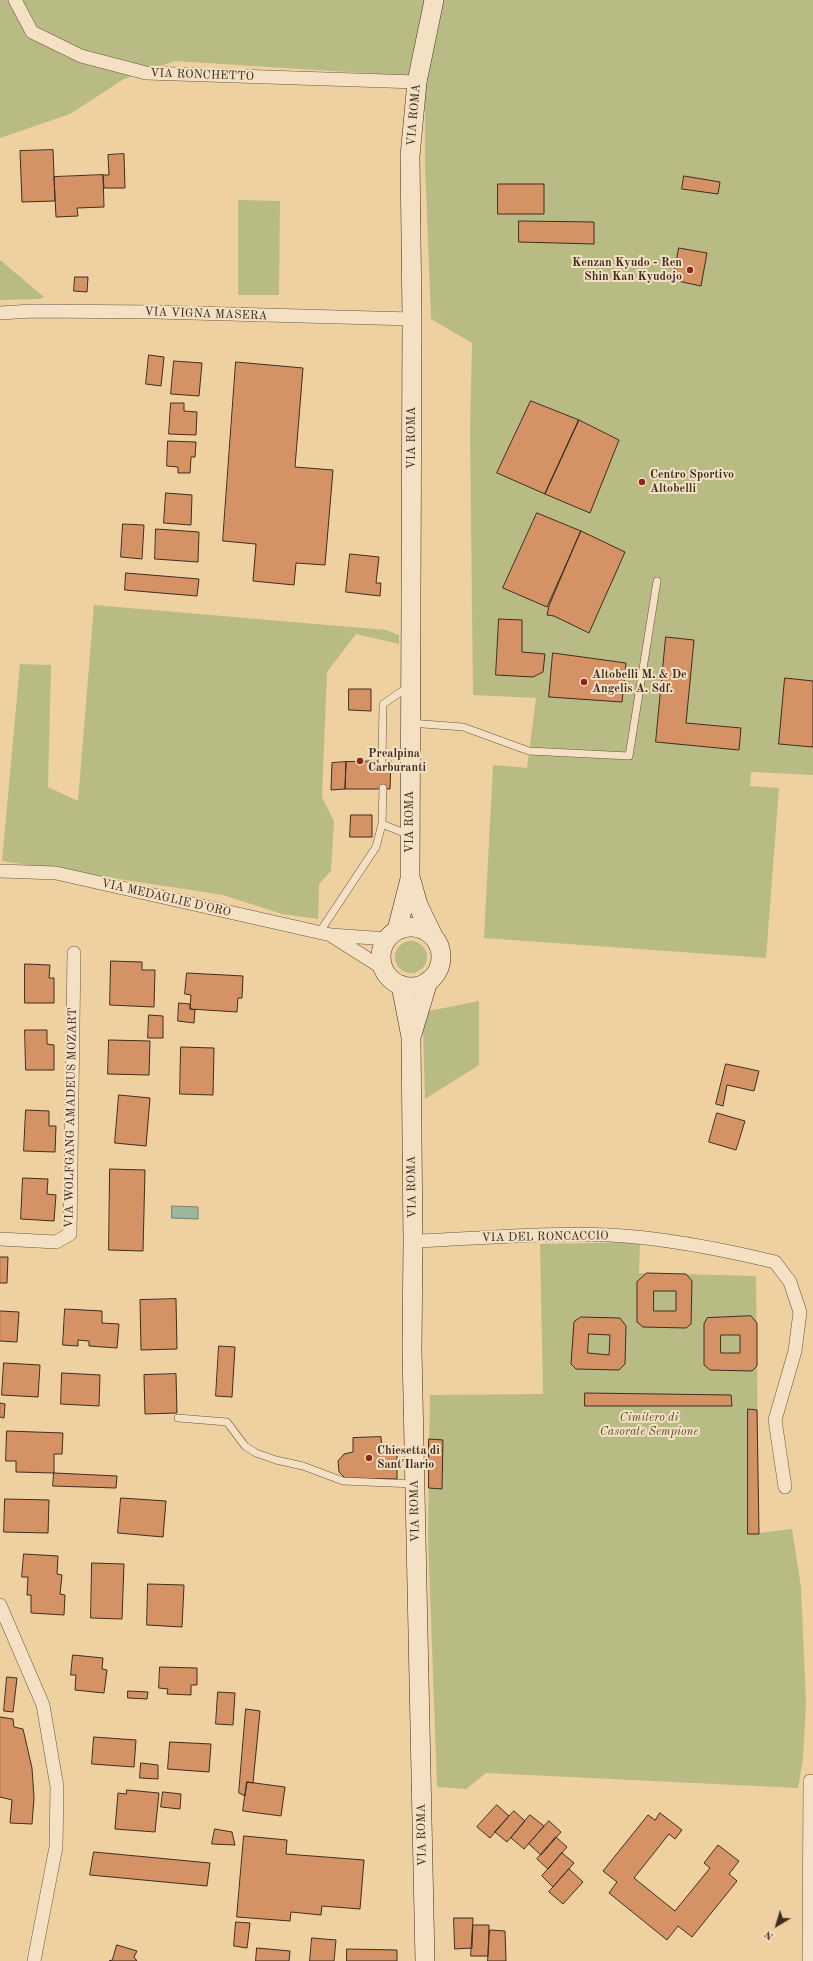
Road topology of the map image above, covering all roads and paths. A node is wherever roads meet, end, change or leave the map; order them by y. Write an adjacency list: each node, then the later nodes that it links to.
1 (15, 0): 3 (street, VIA RONCHETTO)
2 (434, 0): 3 (street, VIA ROMA)
3 (417, 82): 5 (street, VIA ROMA)
4 (0, 313): 5 (street, VIA VIGNA MASERA)
5 (412, 320): 7 (street, VIA ROMA)
6 (657, 581): 8 (lane)
7 (411, 686): 8 (street, VIA ROMA); 9 (lane)
8 (410, 723): 12 (street, VIA ROMA)
9 (382, 761)
10 (383, 788): 11 (lane)
11 (382, 824): 12 (lane); 15 (lane)
12 (409, 835): 14 (street, VIA ROMA)
13 (0, 871): 15 (street, VIA MEDAGLIE D'ORO)
14 (410, 879): 16 (street, VIA ROMA); 17 (street, VIA ROMA)
15 (325, 934): 16 (street, VIA MEDAGLIE D'ORO); 19 (street, VIA MEDAGLIE D'ORO)
16 (392, 935): 17 (street); 19 (street, VIA ROMA)
17 (433, 936): 20 (street, VIA ROMA)
18 (74, 954): 23 (street, VIA WOLFGANG AMADEUS MOZART)
19 (384, 969): 21 (street)
20 (428, 982): 21 (street); 22 (street, VIA ROMA)
21 (401, 985): 22 (street, VIA ROMA)
22 (411, 1037): 24 (street, VIA ROMA)
23 (0, 1239)
24 (413, 1241): 26 (street, VIA ROMA); 27 (street, VIA DEL RONCACCIO)
25 (178, 1418): 26 (lane)
26 (414, 1484): 31 (street, VIA ROMA)
27 (785, 1487)
28 (0, 1605): 30 (street)
29 (813, 1781): 32 (street)
30 (34, 1961)
31 (425, 1961)
32 (808, 1961)

